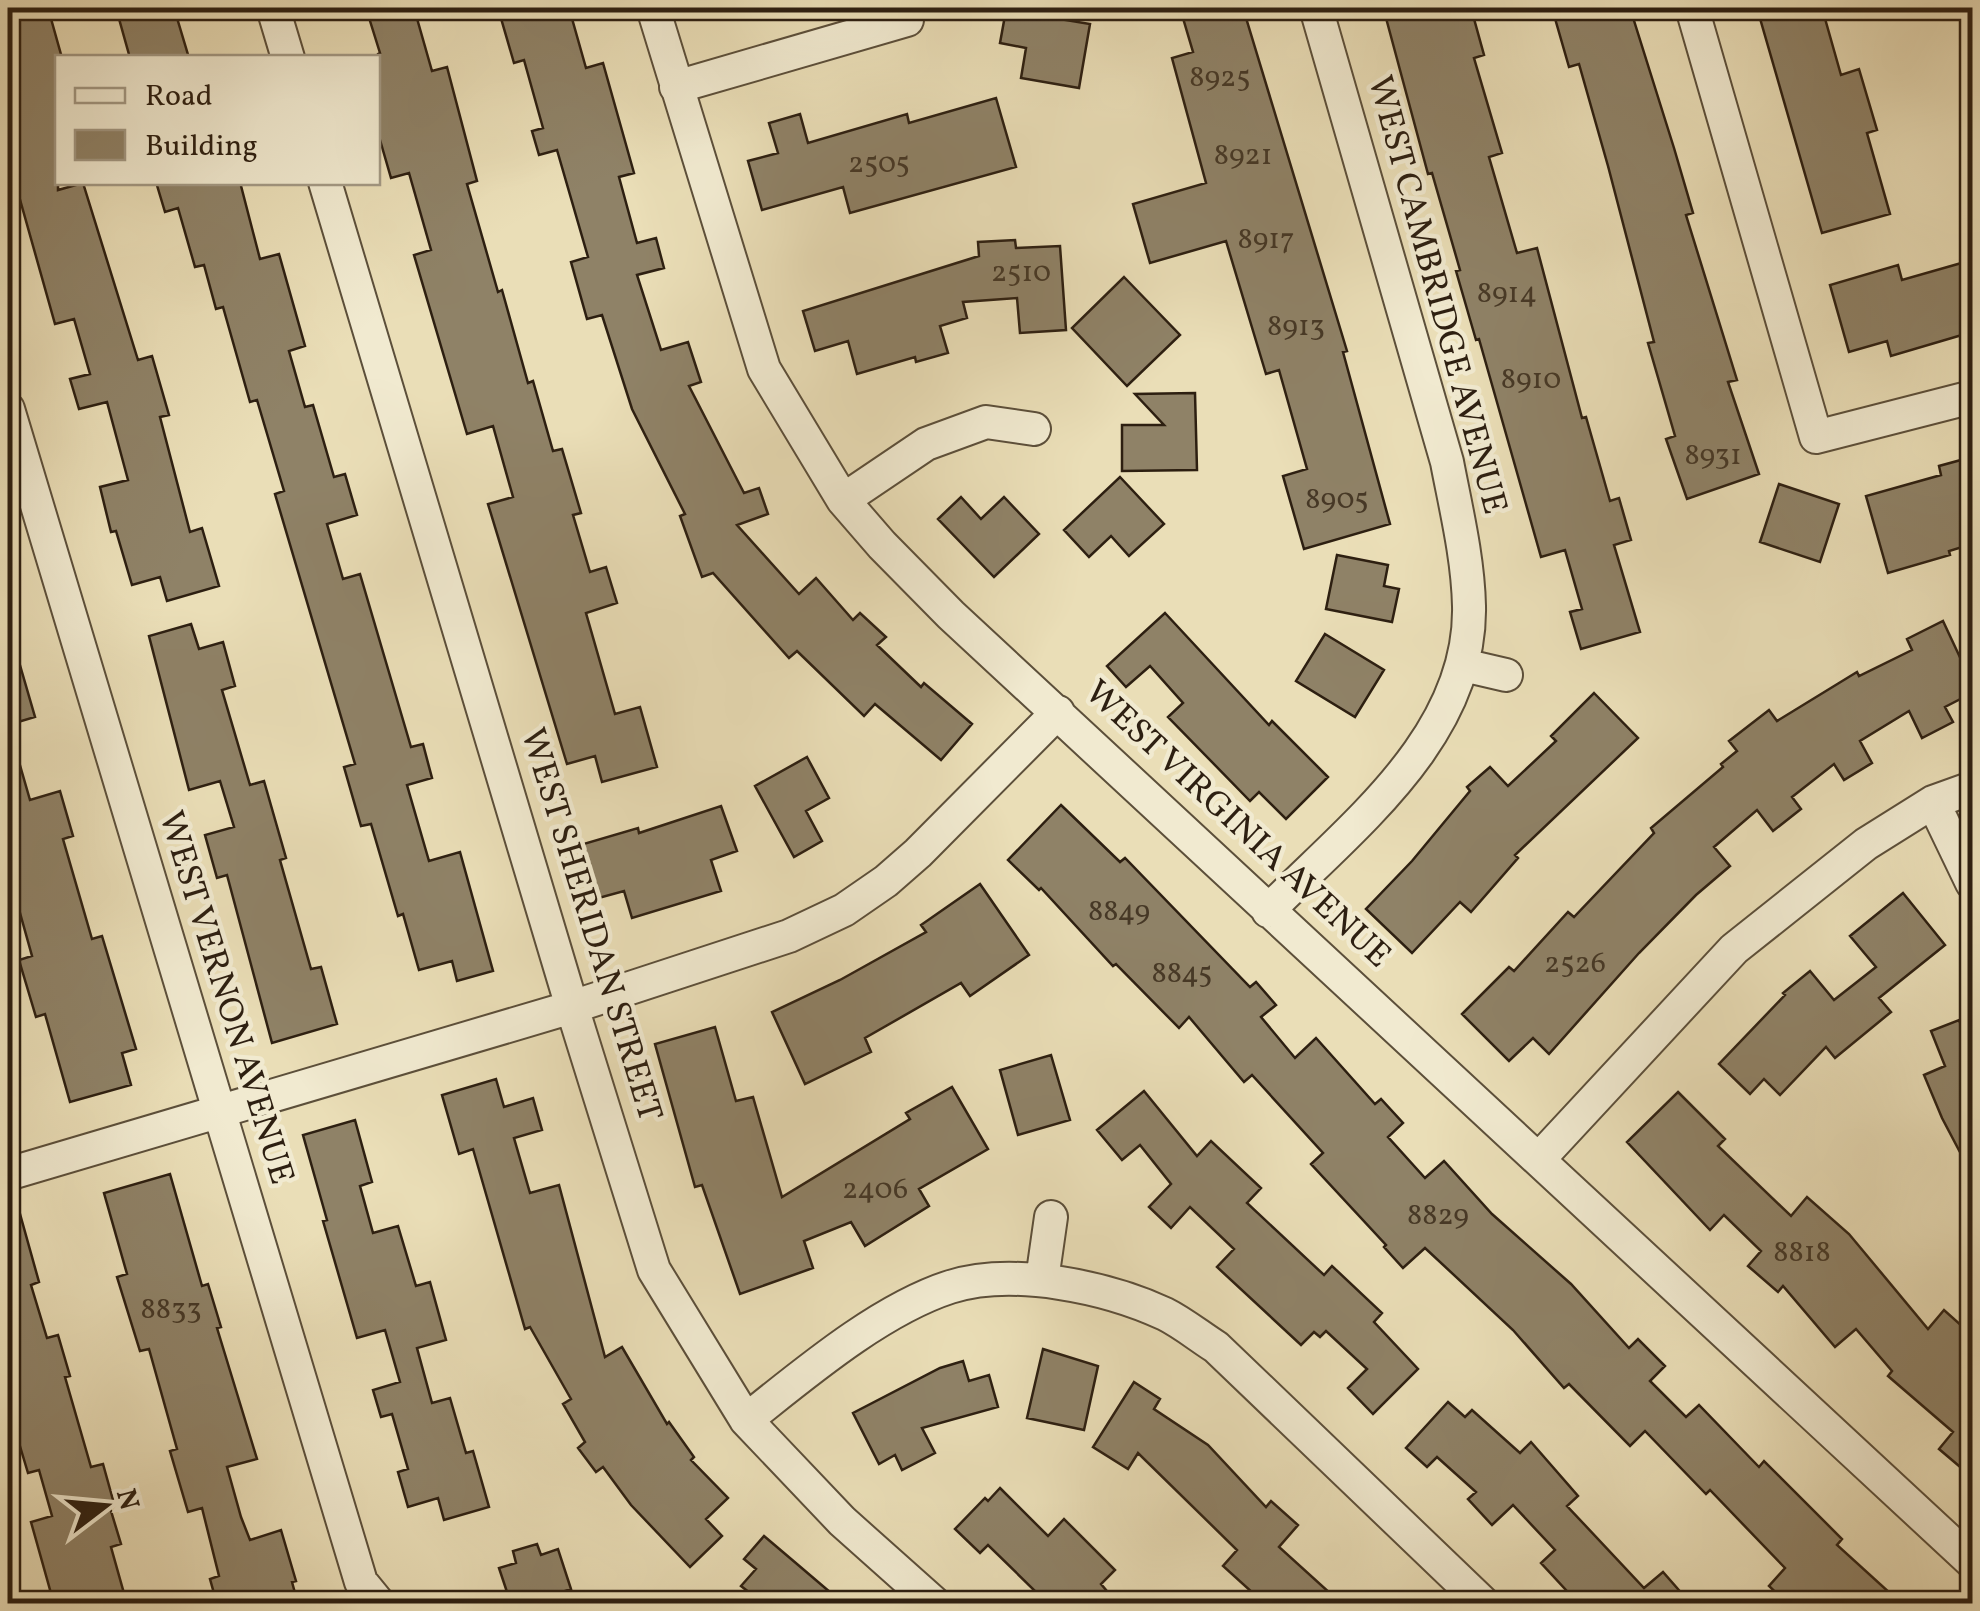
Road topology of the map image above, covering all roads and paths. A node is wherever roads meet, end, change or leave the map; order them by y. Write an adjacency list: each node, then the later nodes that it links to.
1 (273, 8): 6 (street)
2 (653, 8): 7 (street, WEST VIRGINIA AVENUE)
3 (1316, 8): 13 (street, WEST CAMBRIDGE AVENUE)
4 (1692, 8): 9 (street)
5 (908, 20): 7 (street)
6 (287, 55)
7 (676, 87): 12 (street, WEST VIRGINIA AVENUE)
8 (326, 185): 20 (street, WEST SHERIDAN STREET)
9 (1972, 396)
10 (8, 410): 21 (street, WEST VERNON AVENUE)
11 (1034, 429): 12 (street)
12 (844, 500): 15 (street, WEST VIRGINIA AVENUE)
13 (1463, 665): 14 (street); 19 (street, WEST CAMBRIDGE AVENUE)
14 (1506, 676)
15 (1058, 712): 19 (street, WEST VIRGINIA AVENUE); 20 (street)
16 (1972, 788): 17 (street)
17 (1933, 802): 18 (street); 22 (street)
18 (1972, 883)
19 (1268, 910): 22 (street, WEST VIRGINIA AVENUE)
20 (572, 1008): 21 (street); 26 (street, WEST SHERIDAN STREET)
21 (219, 1114): 23 (street); 28 (street, WEST VERNON AVENUE)
22 (1540, 1158): 27 (street, WEST VIRGINIA AVENUE)
23 (8, 1174)
24 (1052, 1217): 25 (street)
25 (1042, 1280): 26 (street); 30 (street)
26 (746, 1420): 29 (street, WEST SHERIDAN STREET)
27 (1972, 1562)
28 (379, 1604)
29 (935, 1604)
30 (1484, 1604)

